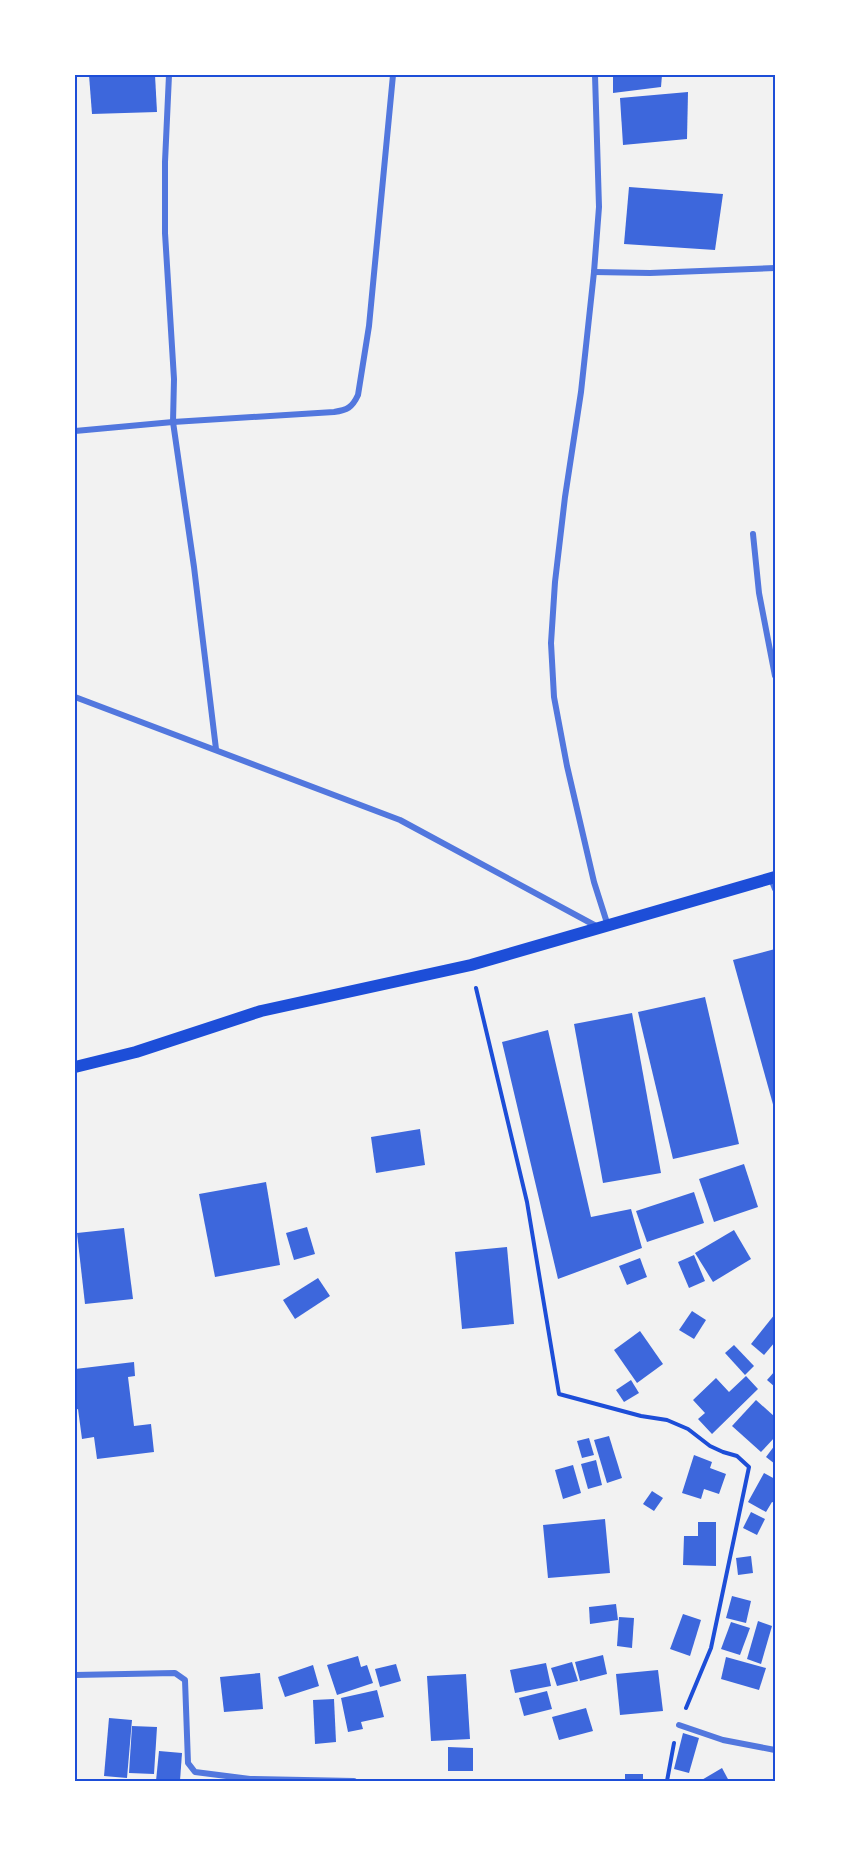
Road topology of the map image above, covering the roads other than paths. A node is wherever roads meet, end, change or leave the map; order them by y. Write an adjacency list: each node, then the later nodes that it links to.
1 (169, 75): 6 (street)
2 (393, 75): 6 (street)
3 (596, 75): 5 (street)
4 (775, 268): 5 (street)
5 (594, 272): 13 (street)
6 (173, 422): 7 (street); 11 (street)
7 (75, 431)
8 (753, 534): 9 (street)
9 (775, 676)
10 (75, 697): 11 (street)
11 (216, 749): 13 (street)
12 (774, 882): 13 (main road)
13 (605, 928): 14 (main road)
14 (75, 1067)
15 (75, 1675): 18 (street)
16 (679, 1725): 17 (street)
17 (775, 1750)
18 (354, 1781)

